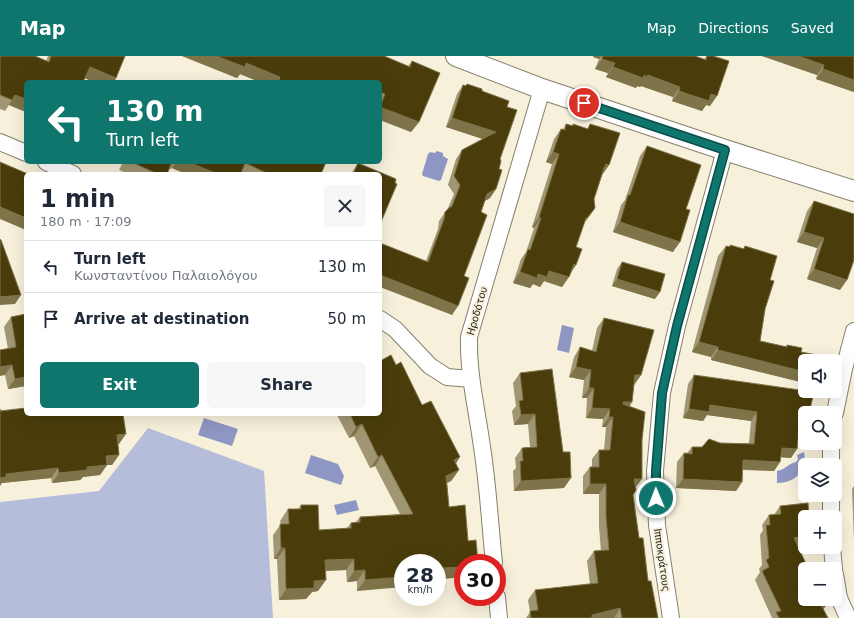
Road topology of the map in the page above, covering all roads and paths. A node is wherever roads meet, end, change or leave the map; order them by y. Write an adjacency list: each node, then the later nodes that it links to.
1 (456, 56): 2 (street)
2 (542, 88): 4 (street); 11 (street, Ηροδότου)
3 (0, 142): 5 (street)
4 (725, 150): 8 (street); 17 (street, Ιπποκράτους)
5 (24, 152)
6 (50, 164): 7 (street)
7 (68, 172)
8 (854, 191)
9 (382, 320): 11 (street)
10 (854, 331): 12 (street)
11 (471, 379): 13 (street, Ηροδότου)
12 (836, 406)
13 (493, 554)
14 (842, 605): 18 (street)
15 (498, 606): 16 (street)
16 (499, 618)
17 (671, 618)
18 (848, 618)

